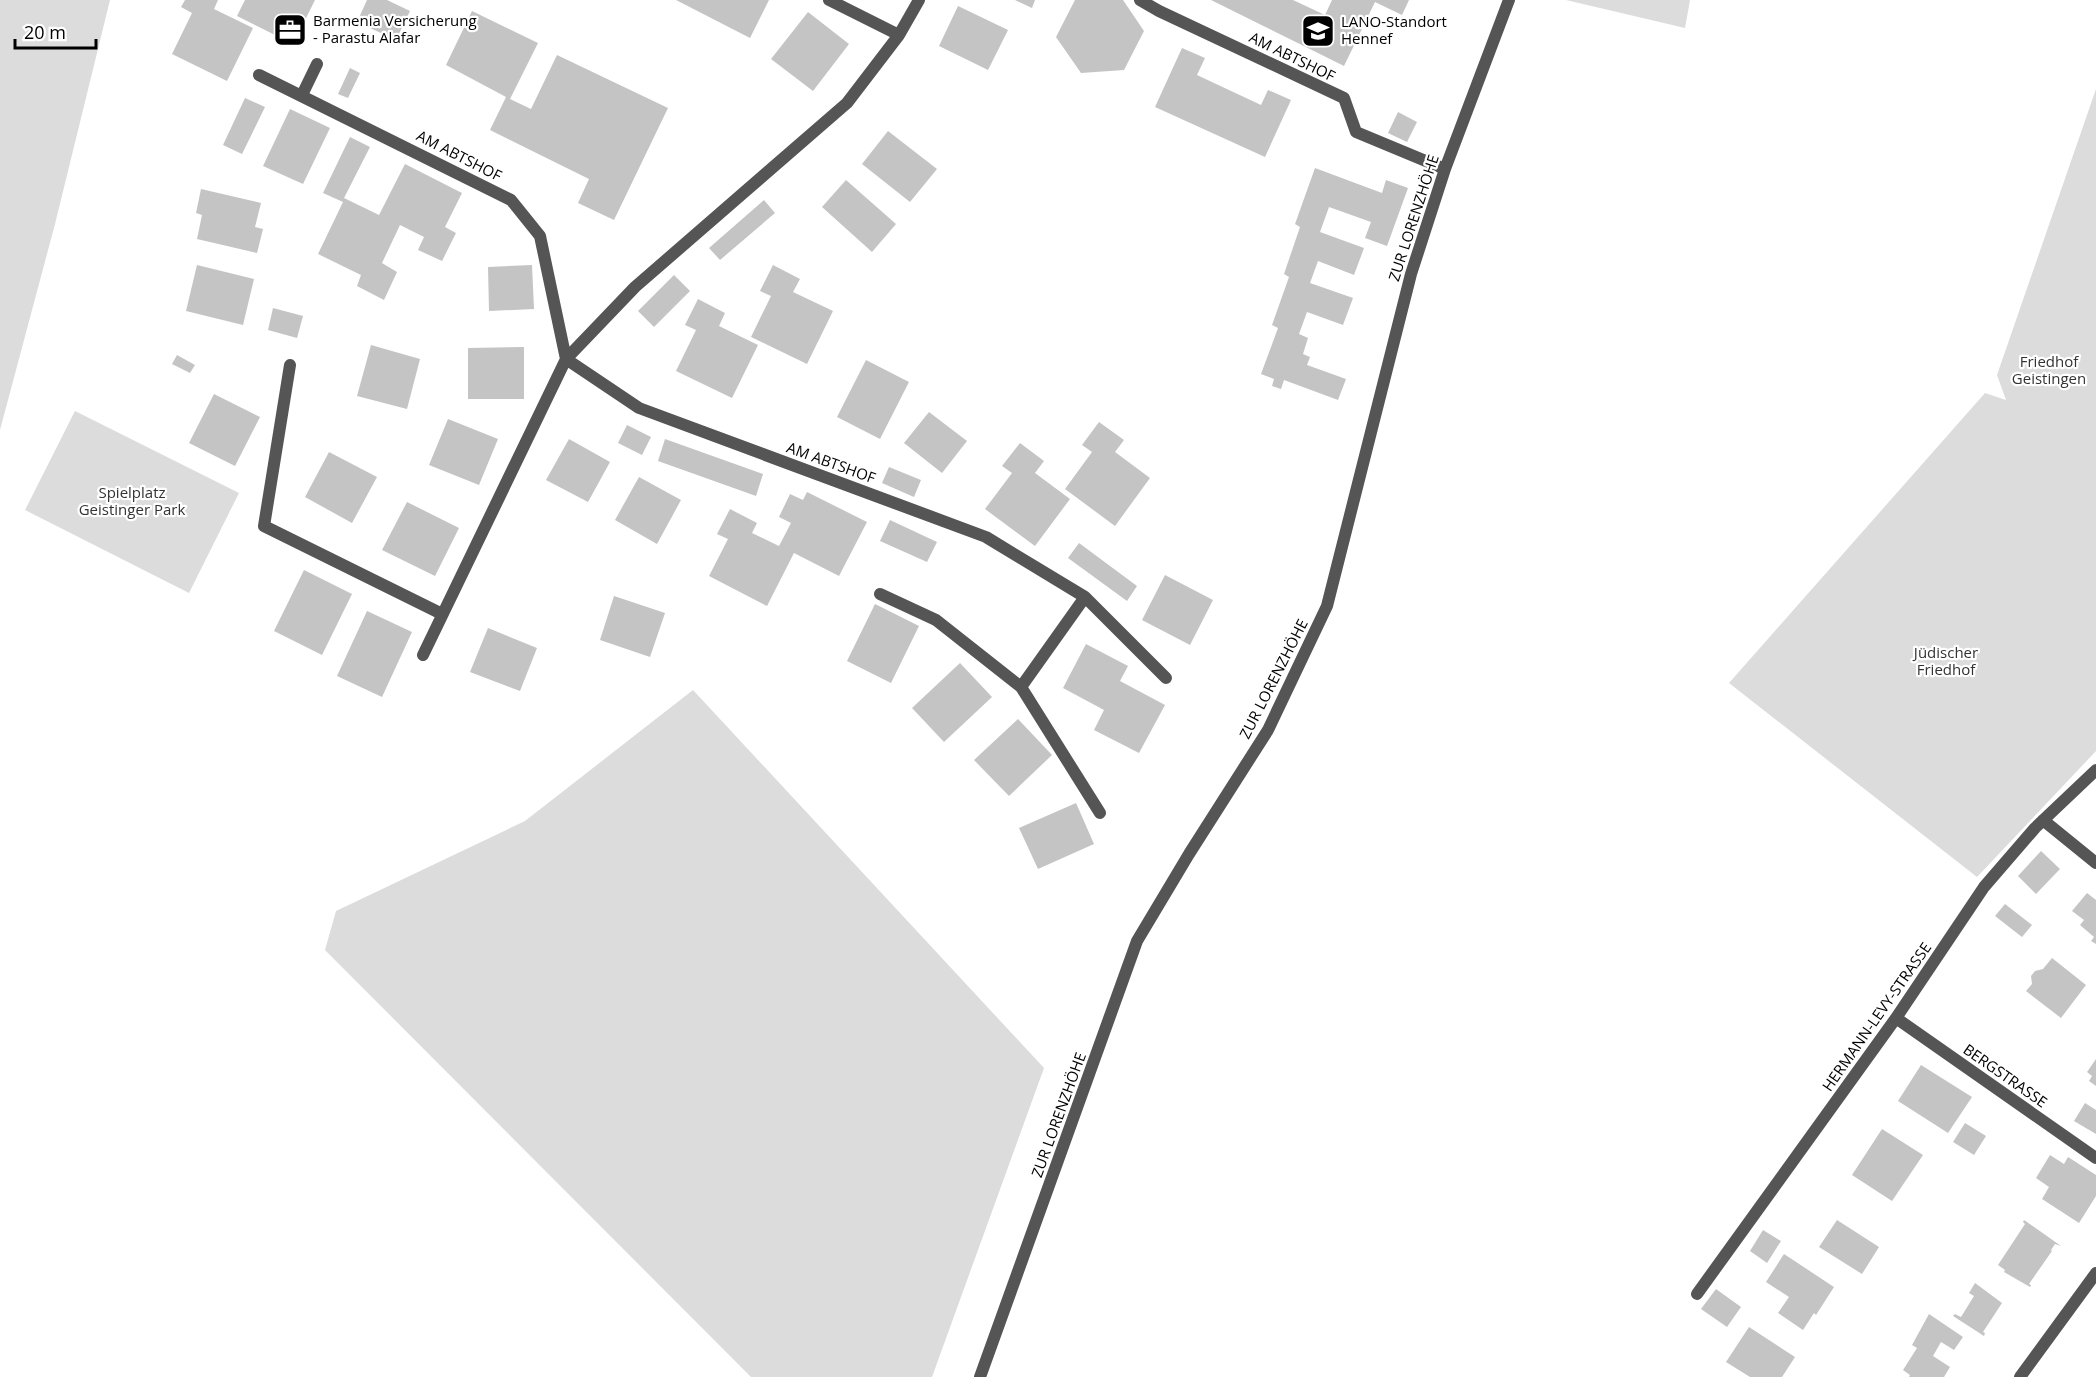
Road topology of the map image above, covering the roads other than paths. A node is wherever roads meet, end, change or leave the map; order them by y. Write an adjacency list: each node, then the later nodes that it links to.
1 (830, 0): 5 (street)
2 (919, 0): 5 (street)
3 (1140, 0): 9 (street, AM ABTSHOF)
4 (1509, 0): 9 (street, ZUR LORENZHÖHE)
5 (899, 36): 10 (street)
6 (316, 64): 8 (street)
7 (259, 75): 8 (street, AM ABTSHOF)
8 (303, 94): 10 (street, AM ABTSHOF)
9 (1445, 169): 26 (street, ZUR LORENZHÖHE)
10 (566, 359): 13 (street, AM ABTSHOF); 14 (street)
11 (290, 365): 14 (street)
12 (880, 594): 17 (street)
13 (1085, 597): 16 (street, AM ABTSHOF); 17 (street)
14 (442, 614): 15 (street)
15 (423, 655)
16 (1166, 678)
17 (1021, 687): 19 (street)
18 (2096, 770): 20 (street, HERMANN-LEVY-STRASSE)
19 (1100, 813)
20 (2043, 820): 21 (street); 22 (street, HERMANN-LEVY-STRASSE)
21 (2096, 863)
22 (1896, 1018): 23 (street, BERGSTRASSE); 25 (street, HERMANN-LEVY-STRASSE)
23 (2096, 1158)
24 (2096, 1273): 27 (street)
25 (1696, 1294)
26 (980, 1377)
27 (2020, 1377)

